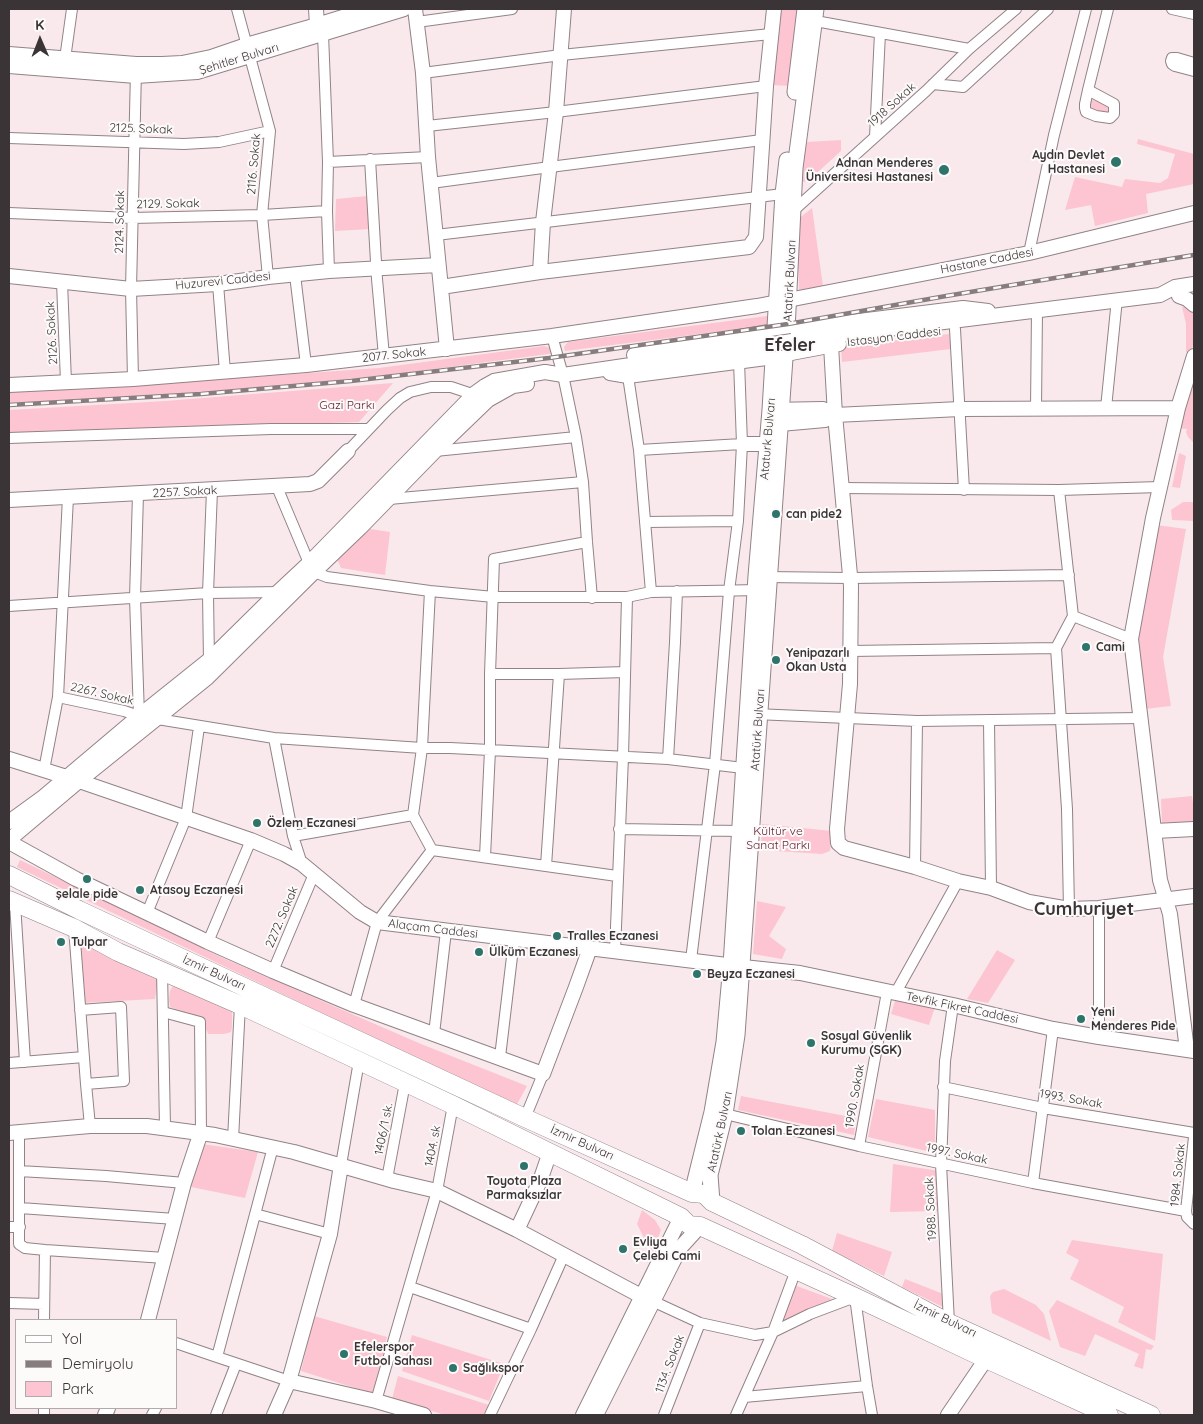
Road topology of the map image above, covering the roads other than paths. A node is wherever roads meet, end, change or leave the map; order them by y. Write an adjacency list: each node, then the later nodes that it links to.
1 (72, 9): 24 (street)
2 (237, 9): 21 (street, 2116. Sokak)
3 (316, 9): 17 (street)
4 (369, 9): 17 (street, Şehitler Bulvarı)
5 (404, 9): 17 (street, Şehitler Bulvarı)
6 (512, 9): 16 (street)
7 (564, 9): 23 (street)
8 (774, 9): 19 (street)
9 (1016, 9): 20 (street, 1918 Sokak)
10 (1048, 9): 30 (street)
11 (1086, 9): 55 (street)
12 (1108, 9): 32 (street)
13 (1172, 9): 15 (street)
14 (810, 14): 18 (street); 45 (main road, Atatürk Bulvarı); 48 (main road, Atatürk Bulvarı)
15 (1194, 14)
16 (416, 15): 29 (street)
17 (324, 22): 21 (street, Şehitler Bulvarı); 42 (street)
18 (880, 33): 20 (street); 36 (street)
19 (771, 34): 23 (street); 31 (street)
20 (969, 49): 30 (street, 1918 Sokak)
21 (248, 50): 27 (street, Şehitler Bulvarı); 35 (street, 2116. Sokak)
22 (9, 54): 24 (street, Şehitler Bulvarı)
23 (561, 55): 29 (street); 33 (street)
24 (65, 59): 27 (street, Şehitler Bulvarı)
25 (1194, 63): 28 (street)
26 (9, 66): 27 (street, Şehitler Bulvarı)
27 (136, 70): 39 (street, 2124. Sokak)
28 (1194, 71)
29 (423, 73): 34 (street)
30 (933, 84): 36 (street, 1918 Sokak)
31 (766, 86): 33 (street); 38 (street)
32 (1088, 90)
33 (556, 112): 34 (street); 43 (street)
34 (427, 126): 40 (street)
35 (270, 131): 39 (street, 2125. Sokak); 51 (street, 2116. Sokak)
36 (875, 137): 48 (street, 1918 Sokak)
37 (9, 138): 39 (street, 2125. Sokak)
38 (762, 140): 43 (street); 46 (street)
39 (135, 141): 52 (street, 2124. Sokak)
40 (428, 157): 41 (street); 44 (street)
41 (370, 160): 42 (street); 57 (street)
42 (328, 162): 47 (street)
43 (550, 167): 44 (street); 53 (street)
44 (431, 183): 54 (street)
45 (783, 194): 46 (street); 48 (main road, Atatürk Bulvarı)
46 (759, 196): 53 (street); 59 (street)
47 (327, 211): 51 (street, 2129. Sokak); 58 (street)
48 (788, 211): 72 (main road, Atatürk Bulvarı)
49 (9, 213): 52 (street, 2129. Sokak)
50 (1194, 213): 55 (street, Hastane Caddesi)
51 (262, 215): 52 (street, 2129. Sokak); 62 (street, 2116. Sokak)
52 (132, 218): 67 (street, 2124. Sokak)
53 (543, 222): 54 (street); 59 (street)
54 (436, 235): 56 (street)
55 (1029, 254): 72 (street, Hastane Caddesi)
56 (438, 265): 57 (street, Huzurevi Caddesi); 66 (street)
57 (376, 268): 58 (street, Huzurevi Caddesi); 81 (street)
58 (329, 270): 60 (street, Huzurevi Caddesi)
59 (540, 272): 66 (street)
60 (295, 275): 62 (street, Huzurevi Caddesi); 84 (street)
61 (9, 276): 63 (street, Huzurevi Caddesi)
62 (268, 277): 64 (street, Huzurevi Caddesi)
63 (62, 282): 67 (street, Huzurevi Caddesi); 90 (street, 2126. Sokak)
64 (218, 284): 67 (street, Huzurevi Caddesi); 86 (street)
65 (1194, 284): 69 (street)
66 (440, 287): 80 (street)
67 (131, 289): 89 (street, 2124. Sokak)
68 (1194, 294): 70 (street)
69 (1160, 295): 70 (street); 71 (street)
70 (1179, 296): 73 (street)
71 (1117, 299): 74 (street); 94 (street)
72 (783, 300): 77 (street, 2077. Sokak); 78 (main road, Atatürk Bulvarı)
73 (1194, 304)
74 (1037, 310): 75 (street); 97 (street)
75 (1001, 314): 76 (street, Istasyon Caddesi); 78 (street)
76 (955, 329): 79 (street, Istasyon Caddesi); 96 (street)
77 (552, 336): 80 (street, 2077. Sokak); 87 (street)
78 (780, 343): 79 (street, Istasyon Caddesi); 83 (street, Istasyon Caddesi); 85 (street); 99 (main road, Ataturk Bulvarı)
79 (831, 345): 98 (street)
80 (447, 349): 81 (street, 2077. Sokak)
81 (384, 356): 84 (street, 2077. Sokak)
82 (1194, 356): 95 (street)
83 (739, 362): 88 (street, Istasyon Caddesi); 103 (street)
84 (306, 365): 86 (street, 2077. Sokak)
85 (594, 371): 87 (street); 88 (street, Istasyon Caddesi)
86 (225, 372): 89 (street, 2077. Sokak)
87 (563, 375): 92 (street); 93 (street); 101 (street)
88 (628, 376): 105 (street)
89 (133, 379): 90 (street, 2077. Sokak)
90 (66, 382): 91 (street, 2077. Sokak)
91 (9, 385)
92 (474, 394): 93 (street); 100 (street); 122 (street)
93 (488, 400): 106 (street)
94 (1106, 408): 95 (street); 97 (street)
95 (1178, 408): 110 (street)
96 (960, 409): 97 (street); 98 (street); 113 (street)
97 (1036, 409)
98 (835, 415): 99 (street); 111 (street)
99 (775, 417): 104 (main road, Ataturk Bulvarı); 125 (main road, Atatürk Bulvarı)
100 (368, 429): 102 (street); 107 (street)
101 (576, 437): 106 (street); 108 (street)
102 (9, 438)
103 (742, 444): 104 (street); 105 (street); 119 (street)
104 (768, 444): 125 (main road, Ataturk Bulvarı)
105 (639, 450): 120 (street)
106 (435, 451): 117 (street)
107 (348, 452): 109 (street, 2257. Sokak)
108 (583, 482): 117 (street); 121 (street)
109 (277, 486): 112 (street, 2257. Sokak); 122 (street)
110 (1160, 487): 114 (street); 139 (street)
111 (842, 488): 113 (street); 124 (street)
112 (212, 490): 115 (street, 2257. Sokak); 131 (street)
113 (964, 490): 114 (street)
114 (1059, 490): 123 (street)
115 (138, 494): 116 (street, 2257. Sokak); 134 (street)
116 (68, 497): 118 (street, 2257. Sokak); 136 (street)
117 (389, 499): 122 (street)
118 (9, 500)
119 (738, 521): 120 (street); 128 (street)
120 (645, 522): 130 (street)
121 (587, 542): 132 (street); 135 (street)
122 (311, 567): 126 (street); 129 (street)
123 (1068, 575): 124 (street); 138 (street)
124 (851, 578): 125 (street); 141 (street)
125 (762, 583): 128 (street); 148 (main road, Atatürk Bulvarı)
126 (430, 591): 132 (street); 158 (street)
127 (677, 591): 128 (street); 130 (street); 163 (street)
128 (730, 591): 164 (street)
129 (285, 592): 131 (street); 142 (street); 146 (street)
130 (651, 592): 133 (street)
131 (208, 593): 134 (street); 142 (street)
132 (494, 597): 135 (street); 144 (street)
133 (627, 597): 135 (street); 143 (street)
134 (135, 598): 136 (street); 149 (street)
135 (592, 598)
136 (62, 603): 137 (street); 147 (street)
137 (9, 606)
138 (1073, 616): 139 (street); 140 (street)
139 (1131, 639): 150 (street)
140 (1056, 648): 141 (street); 153 (street)
141 (850, 651): 152 (street)
142 (209, 660): 146 (street); 149 (street)
143 (625, 672): 145 (street); 161 (street)
144 (490, 674): 145 (street); 159 (street)
145 (559, 674): 160 (street)
146 (207, 678): 151 (street)
147 (58, 697): 149 (street, 2267. Sokak); 166 (street)
148 (753, 714): 152 (street); 165 (main road, Atatürk Bulvarı); 205 (main road, Atatürk Bulvarı)
149 (139, 716): 151 (street, 2267. Sokak); 167 (street)
150 (1141, 718): 153 (street); 176 (street)
151 (156, 719): 156 (street, 2267. Sokak); 167 (street)
152 (847, 719): 154 (street); 185 (street)
153 (1060, 719): 155 (street); 195 (street)
154 (917, 721): 155 (street); 185 (street)
155 (989, 721): 190 (street)
156 (199, 727): 157 (street, 2267. Sokak); 170 (street)
157 (274, 738): 158 (street, 2267. Sokak); 177 (street)
158 (422, 748): 159 (street, 2267. Sokak); 169 (street)
159 (490, 750): 160 (street, 2267. Sokak); 182 (street)
160 (553, 753): 161 (street, 2267. Sokak); 184 (street)
161 (623, 757): 163 (street, 2267. Sokak); 172 (street)
162 (9, 759): 166 (street, Alaçam Caddesi)
163 (668, 759): 164 (street, 2267. Sokak)
164 (715, 764): 165 (street, 2267. Sokak); 174 (street)
165 (743, 768): 175 (main road, Atatürk Bulvarı)
166 (40, 769): 167 (street, Alaçam Caddesi); 168 (street)
167 (73, 780): 168 (street); 170 (street, Alaçam Caddesi); 179 (street)
168 (42, 798): 171 (street)
169 (413, 815): 177 (street); 180 (street)
170 (186, 818): 178 (street, Alaçam Caddesi); 196 (street)
171 (9, 822)
172 (619, 829): 174 (street); 188 (street)
173 (1194, 829): 176 (street)
174 (707, 830): 175 (street); 204 (street)
175 (739, 831): 205 (main road, Atatürk Bulvarı)
176 (1155, 831): 192 (street)
177 (294, 836): 181 (street); 183 (street)
178 (251, 840): 181 (street, Alaçam Caddesi); 201 (street)
179 (9, 841): 196 (street)
180 (432, 850): 182 (street); 197 (street)
181 (284, 854): 183 (street, Alaçam Caddesi)
182 (484, 857): 184 (street)
183 (302, 864): 186 (street, Alaçam Caddesi)
184 (546, 866): 188 (street)
185 (915, 867): 189 (street)
186 (314, 874): 197 (street, Alaçam Caddesi); 207 (street, 2272. Sokak)
187 (9, 875): 230 (highway, İzmir Bulvarı)
188 (617, 876): 203 (street)
189 (958, 881): 190 (street); 208 (street, 1990. Sokak)
190 (991, 888): 195 (street)
191 (1194, 896): 192 (street)
192 (1166, 900): 194 (street); 217 (street)
193 (12, 901): 198 (highway, İzmir Bulvarı); 221 (street)
194 (1099, 908): 195 (street); 216 (street)
195 (1070, 909)
196 (147, 913): 201 (street)
197 (377, 922): 199 (street, Alaçam Caddesi); 210 (street)
198 (74, 928): 206 (highway, İzmir Bulvarı); 212 (street)
199 (446, 931): 200 (street, Alaçam Caddesi); 215 (street)
200 (514, 940): 202 (street, Alaçam Caddesi); 219 (street)
201 (208, 942): 207 (street)
202 (590, 948): 203 (street, Alaçam Caddesi); 223 (street)
203 (614, 951): 204 (street, Alaçam Caddesi)
204 (691, 960): 205 (street, Alaçam Caddesi)
205 (737, 966): 208 (street, Tevfik Fikret Caddesi); 229 (main road, Atatürk Bulvarı); 249 (main road, Atatürk Bulvarı)
206 (162, 971): 209 (highway, İzmir Bulvarı); 213 (street)
207 (273, 971): 210 (street)
208 (891, 993): 211 (street, Tevfik Fikret Caddesi); 237 (street, 1990. Sokak)
209 (240, 1005): 220 (highway, İzmir Bulvarı); 236 (street)
210 (354, 1005): 215 (street)
211 (953, 1005): 214 (street, Tevfik Fikret Caddesi); 226 (street, 1988. Sokak)
212 (80, 1010): 218 (street); 225 (street)
213 (163, 1012): 232 (street); 234 (street)
214 (1053, 1029): 216 (street, Tevfik Fikret Caddesi); 228 (street)
215 (434, 1034): 219 (street)
216 (1099, 1037): 217 (street, Tevfik Fikret Caddesi)
217 (1191, 1050)
218 (84, 1057): 221 (street); 225 (street)
219 (500, 1057): 223 (street)
220 (359, 1061): 224 (highway, İzmir Bulvarı); 242 (street)
221 (26, 1062): 222 (street)
222 (9, 1063)
223 (543, 1074): 230 (street)
224 (406, 1083): 227 (highway, İzmir Bulvarı); 244 (street, 1406/1 sk.)
225 (86, 1084): 231 (street)
226 (943, 1087): 228 (street, 1993. Sokak); 241 (street, 1988. Sokak)
227 (453, 1105): 239 (highway, İzmir Bulvarı); 248 (street, 1404. sk)
228 (1043, 1108): 235 (street, 1993. Sokak); 247 (street)
229 (725, 1114): 237 (street, 1997. Sokak); 250 (main road, Atatürk Bulvarı)
230 (525, 1118): 249 (highway, İzmir Bulvarı)
231 (90, 1126): 232 (street); 233 (street)
232 (165, 1127): 234 (street)
233 (14, 1132): 243 (street)
234 (201, 1132): 236 (street); 246 (street)
235 (1194, 1135): 240 (street, 1984. Sokak)
236 (233, 1138): 238 (street)
237 (859, 1146): 241 (street, 1997. Sokak)
238 (273, 1147): 242 (street); 252 (street)
239 (550, 1152): 254 (highway, İzmir Bulvarı); 260 (street)
240 (1193, 1159): 253 (street, 1984. Sokak)
241 (941, 1164): 247 (street, 1997. Sokak); 274 (street, 1988. Sokak)
242 (341, 1165): 244 (street); 261 (street)
243 (19, 1171): 245 (street); 246 (street)
244 (387, 1179): 248 (street)
245 (14, 1182): 251 (street)
246 (184, 1183): 255 (street)
247 (1033, 1183): 253 (street, 1997. Sokak)
248 (437, 1191): 260 (street); 266 (street, 1404. sk)
249 (692, 1193): 250 (highway, İzmir Bulvarı); 254 (highway, Atatürk Bulvarı)
250 (712, 1202): 257 (highway, Atatürk Bulvarı); 274 (highway, İzmir Bulvarı)
251 (20, 1208): 255 (street); 259 (street)
252 (255, 1214): 261 (street); 278 (street)
253 (1186, 1214): 256 (street)
254 (681, 1217): 257 (highway, İzmir Bulvarı); 268 (street, Atatürk Bulvarı)
255 (175, 1219): 264 (street)
256 (1194, 1224)
257 (700, 1226): 265 (highway, İzmir Bulvarı); 268 (street, Atatürk Bulvarı)
258 (9, 1227): 259 (street)
259 (20, 1227): 262 (street)
260 (517, 1230): 263 (street)
261 (330, 1234): 281 (street)
262 (45, 1250): 264 (street); 270 (street)
263 (564, 1255): 268 (street); 275 (street)
264 (164, 1258): 272 (street)
265 (796, 1270): 267 (highway, İzmir Bulvarı); 276 (street)
266 (410, 1287): 275 (street); 284 (street, 1404. sk)
267 (856, 1297): 276 (street); 279 (highway, İzmir Bulvarı); 282 (street)
268 (647, 1299): 273 (street); 289 (street, Atatürk Bulvarı); 290 (street, Atatürk Bulvarı)
269 (9, 1303): 270 (street)
270 (44, 1304): 271 (street)
271 (44, 1319)
272 (148, 1319)
273 (700, 1322): 276 (street); 291 (street, 1134. Sokak)
274 (949, 1323): 296 (highway, İzmir Bulvarı)
275 (531, 1329): 288 (street)
276 (773, 1332): 283 (street)
277 (178, 1344): 278 (street)
278 (217, 1357): 280 (street)
279 (986, 1359): 294 (street); 295 (highway, İzmir Bulvarı)
280 (236, 1364): 281 (street); 285 (street)
281 (289, 1381): 284 (street); 286 (street)
282 (867, 1386): 283 (street); 293 (street)
283 (744, 1398): 292 (street)
284 (376, 1401): 287 (street)
285 (216, 1415)
286 (274, 1415)
287 (424, 1415)
288 (490, 1415)
289 (583, 1415)
290 (596, 1415)
291 (664, 1415)
292 (736, 1415)
293 (872, 1415)
294 (948, 1415)
295 (1109, 1415)
296 (1151, 1415)

